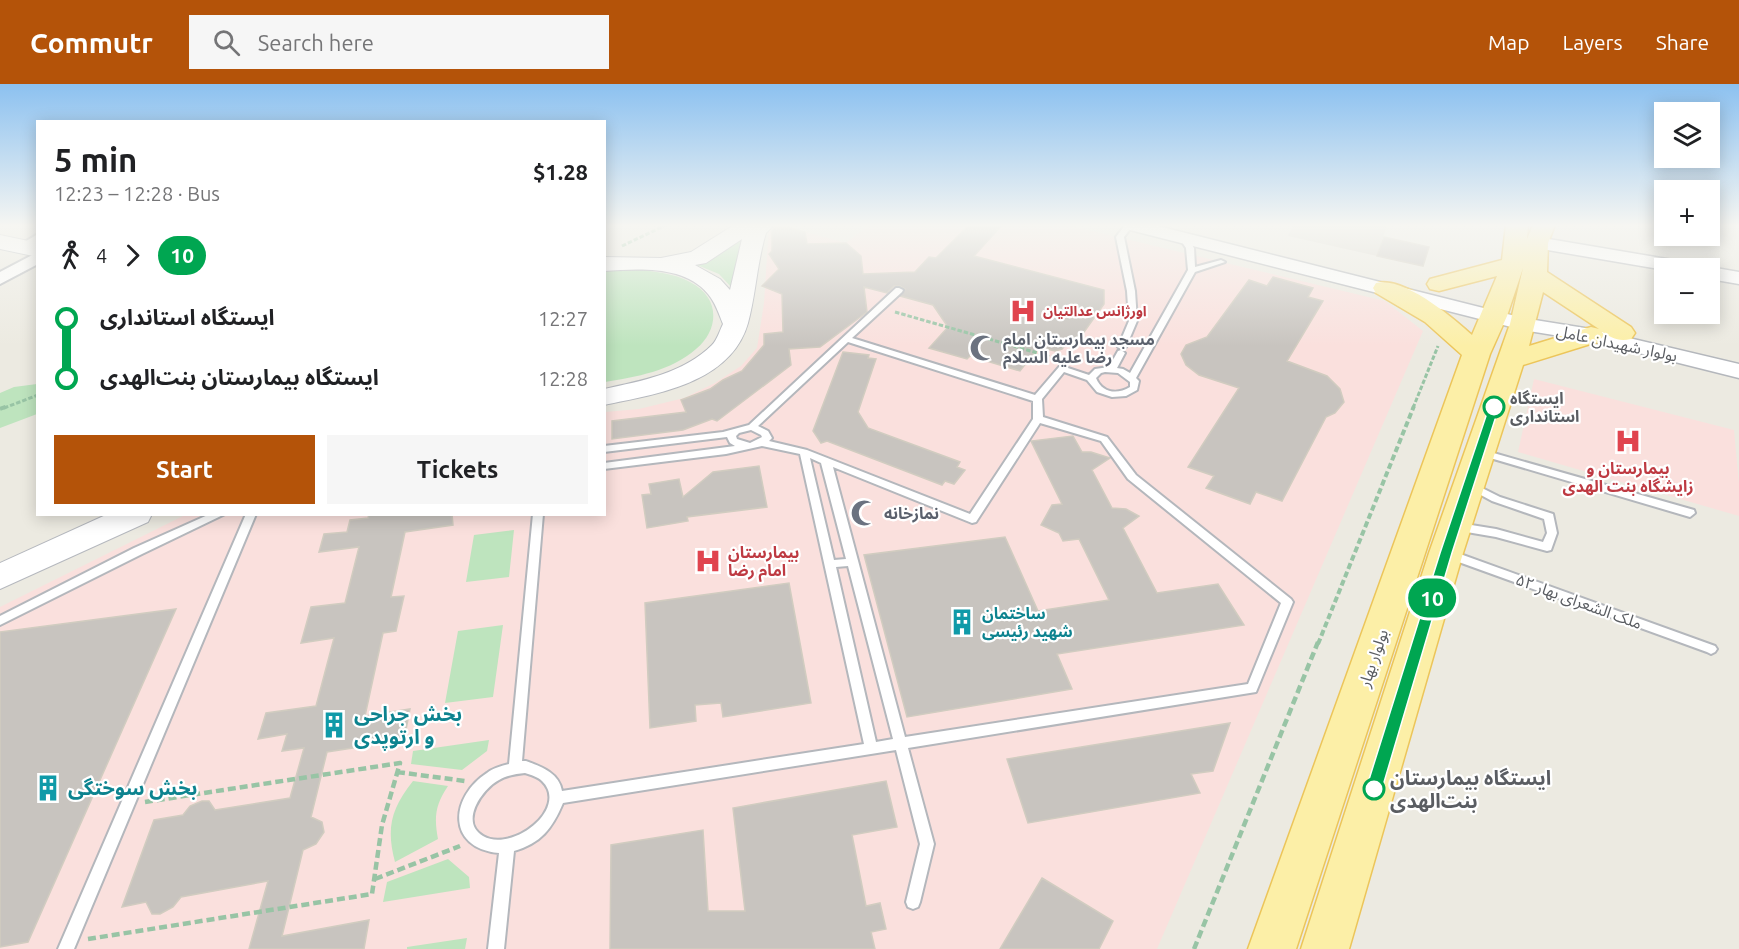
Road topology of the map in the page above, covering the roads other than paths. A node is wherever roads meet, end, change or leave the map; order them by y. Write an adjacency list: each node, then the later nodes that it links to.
1 (15, 265): 14 (street)
2 (656, 265): 18 (main road)
3 (747, 265): 18 (main road)
4 (1126, 265): 24 (lane)
5 (1192, 265): 11 (lane)
6 (1209, 265): 11 (lane)
7 (1305, 265): 16 (street)
8 (1332, 265): 15 (street)
9 (1519, 266): 10 (street); 15 (main road); 15 (street); 19 (main road); 20 (street, بولوار شهیدان عامل); 22 (main road, بولوار بهار)
10 (1654, 268)
11 (1192, 270): 26 (lane)
12 (1720, 275): 13 (street)
13 (1739, 278)
14 (0, 279)
15 (1426, 287): 16 (street)
16 (1385, 288): 22 (main road)
17 (898, 291): 21 (lane)
18 (735, 324): 28 (main road)
19 (1622, 333): 23 (street, بولوار شهیدان عامل)
20 (1591, 335): 22 (main road); 25 (street, بولوار شهیدان عامل)
21 (847, 338): 29 (lane); 31 (lane)
22 (1493, 358): 37 (main road); 60 (main road, بولوار بهار)
23 (1739, 360)
24 (1112, 369): 26 (lane); 27 (lane)
25 (1739, 371)
26 (1132, 377): 27 (lane)
27 (1091, 378): 29 (lane)
28 (606, 397)
29 (1039, 398): 30 (lane)
30 (1040, 419): 38 (lane); 52 (lane)
31 (752, 428): 32 (lane); 33 (lane)
32 (736, 430): 34 (lane); 35 (lane)
33 (762, 443): 34 (lane); 36 (lane)
34 (746, 446): 39 (lane)
35 (606, 449)
36 (804, 452): 38 (lane); 48 (lane)
37 (1479, 452): 40 (main road); 41 (lane)
38 (826, 461): 47 (lane)
39 (606, 466)
40 (1469, 484): 46 (main road); 46 (lane)
41 (1690, 513)
42 (133, 516): 49 (main road)
43 (216, 516): 50 (lane)
44 (250, 516): 58 (lane)
45 (538, 516): 54 (lane)
46 (1451, 539): 51 (lane, ملک الشعرای بهار ۵۲); 61 (main road)
47 (853, 562): 48 (lane); 52 (lane)
48 (830, 564): 53 (lane)
49 (0, 577)
50 (0, 621)
51 (1711, 649)
52 (902, 743): 53 (lane); 57 (lane)
53 (871, 747): 55 (lane)
54 (515, 768): 55 (lane); 56 (lane)
55 (557, 798): 56 (lane)
56 (507, 846): 59 (lane)
57 (913, 902)
58 (68, 945)
59 (496, 949)
60 (1272, 949)
61 (1325, 949)

